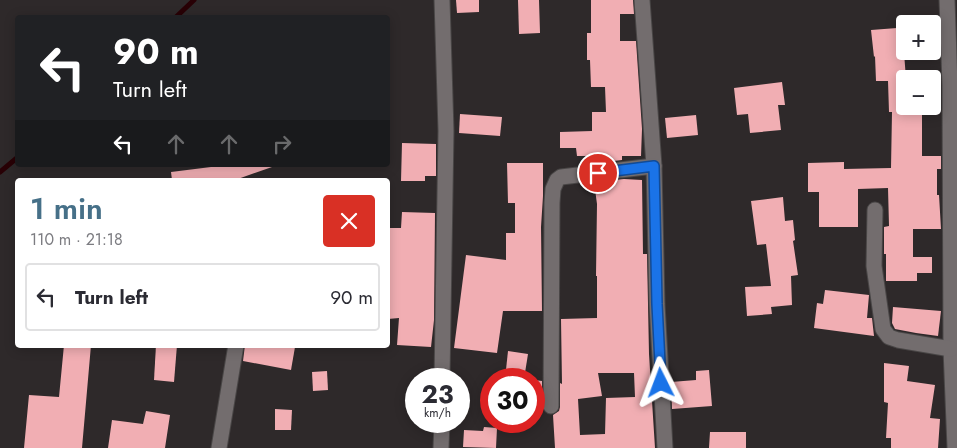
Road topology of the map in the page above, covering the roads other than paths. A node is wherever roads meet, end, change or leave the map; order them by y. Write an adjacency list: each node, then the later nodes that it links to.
1 (442, 0): 9 (street)
2 (642, 0): 4 (street)
3 (947, 0): 5 (street)
4 (654, 166): 10 (street); 14 (street)
5 (954, 206): 8 (street)
6 (875, 210): 8 (street)
7 (236, 348): 12 (street)
8 (951, 349): 15 (street)
9 (442, 368)
10 (551, 406)
11 (442, 433): 13 (street)
12 (219, 448)
13 (441, 448)
14 (665, 448)
15 (955, 448)

